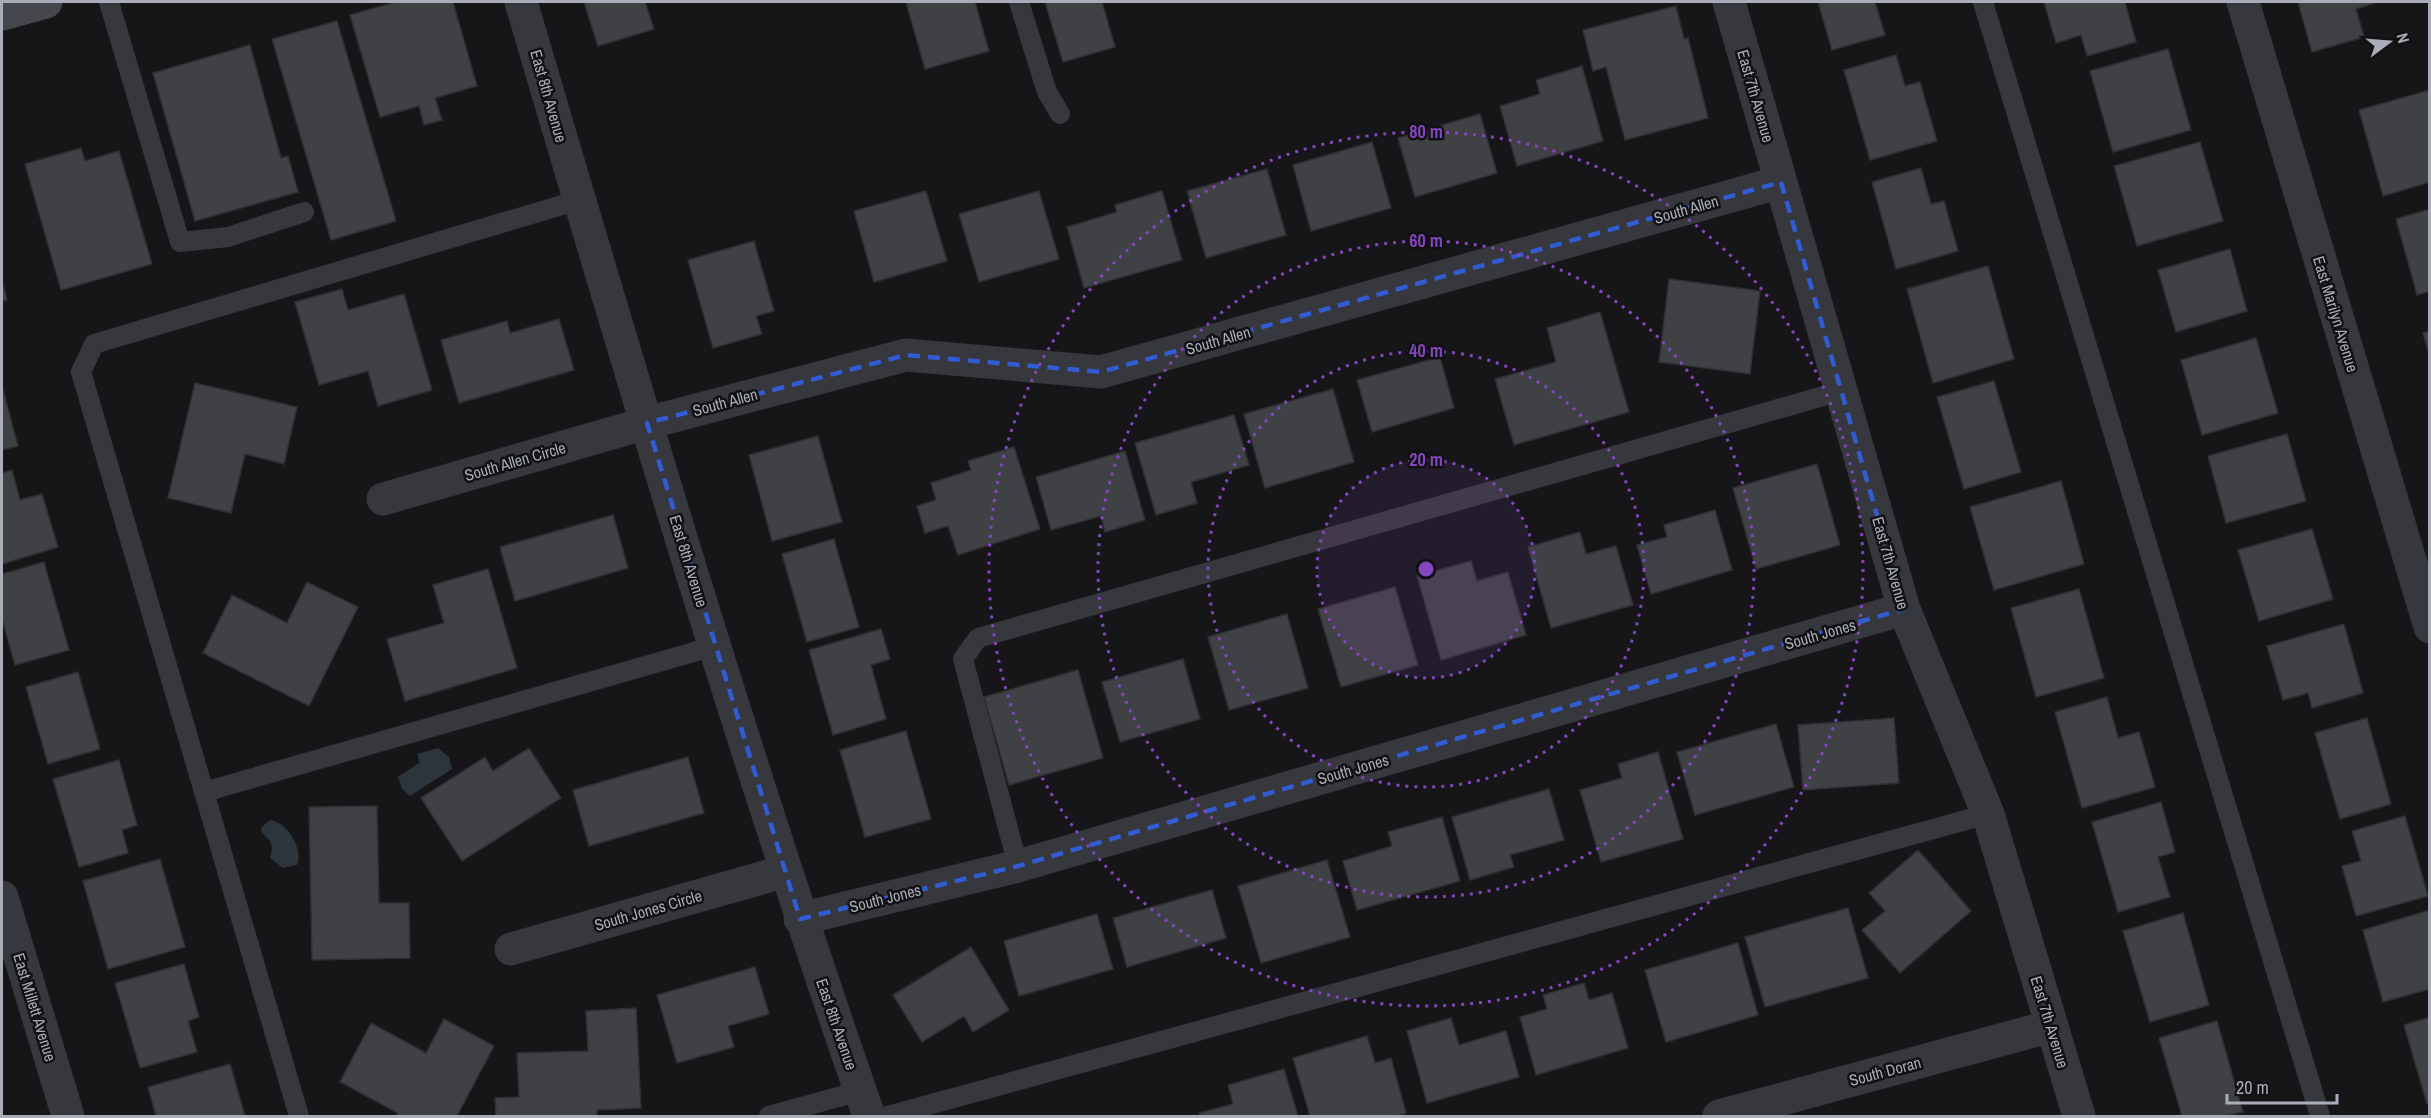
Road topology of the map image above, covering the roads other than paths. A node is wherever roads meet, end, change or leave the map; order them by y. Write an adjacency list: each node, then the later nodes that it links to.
1 (46, 2): 8 (main road)
2 (109, 2): 12 (lane)
3 (521, 2): 11 (street, East 8th Avenue)
4 (1019, 2): 9 (lane)
5 (1729, 2): 10 (street, East 7th Avenue)
6 (1983, 2): 34 (lane)
7 (2243, 2): 17 (street, East Marilyn Avenue)
8 (2, 14)
9 (1060, 114)
10 (1781, 182): 13 (street, East 7th Avenue); 14 (street, South Allen)
11 (579, 200): 14 (street, East 8th Avenue); 19 (lane)
12 (304, 212)
13 (1841, 391): 16 (street, East 7th Avenue); 21 (lane)
14 (647, 423): 15 (street, South Allen Circle); 18 (street, East 8th Avenue)
15 (383, 499)
16 (1904, 609): 20 (street, East 7th Avenue); 21 (street, South Jones)
17 (2430, 627)
18 (715, 646): 19 (lane); 22 (street, East 8th Avenue)
19 (204, 792): 29 (lane)
20 (1988, 814): 26 (street, East 7th Avenue); 31 (lane)
21 (1018, 866): 24 (street, South Jones)
22 (786, 871): 24 (street, East 8th Avenue); 25 (street, South Jones Circle)
23 (2, 897): 28 (street, East Millett Avenue)
24 (800, 919): 27 (street, East 8th Avenue)
25 (511, 949)
26 (2052, 1026): 32 (street, South Doran); 33 (street, East 7th Avenue)
27 (865, 1104): 30 (lane)
28 (68, 1116)
29 (299, 1116)
30 (769, 1116)
31 (888, 1116)
32 (1719, 1116)
33 (2079, 1116)
34 (2320, 1116)

